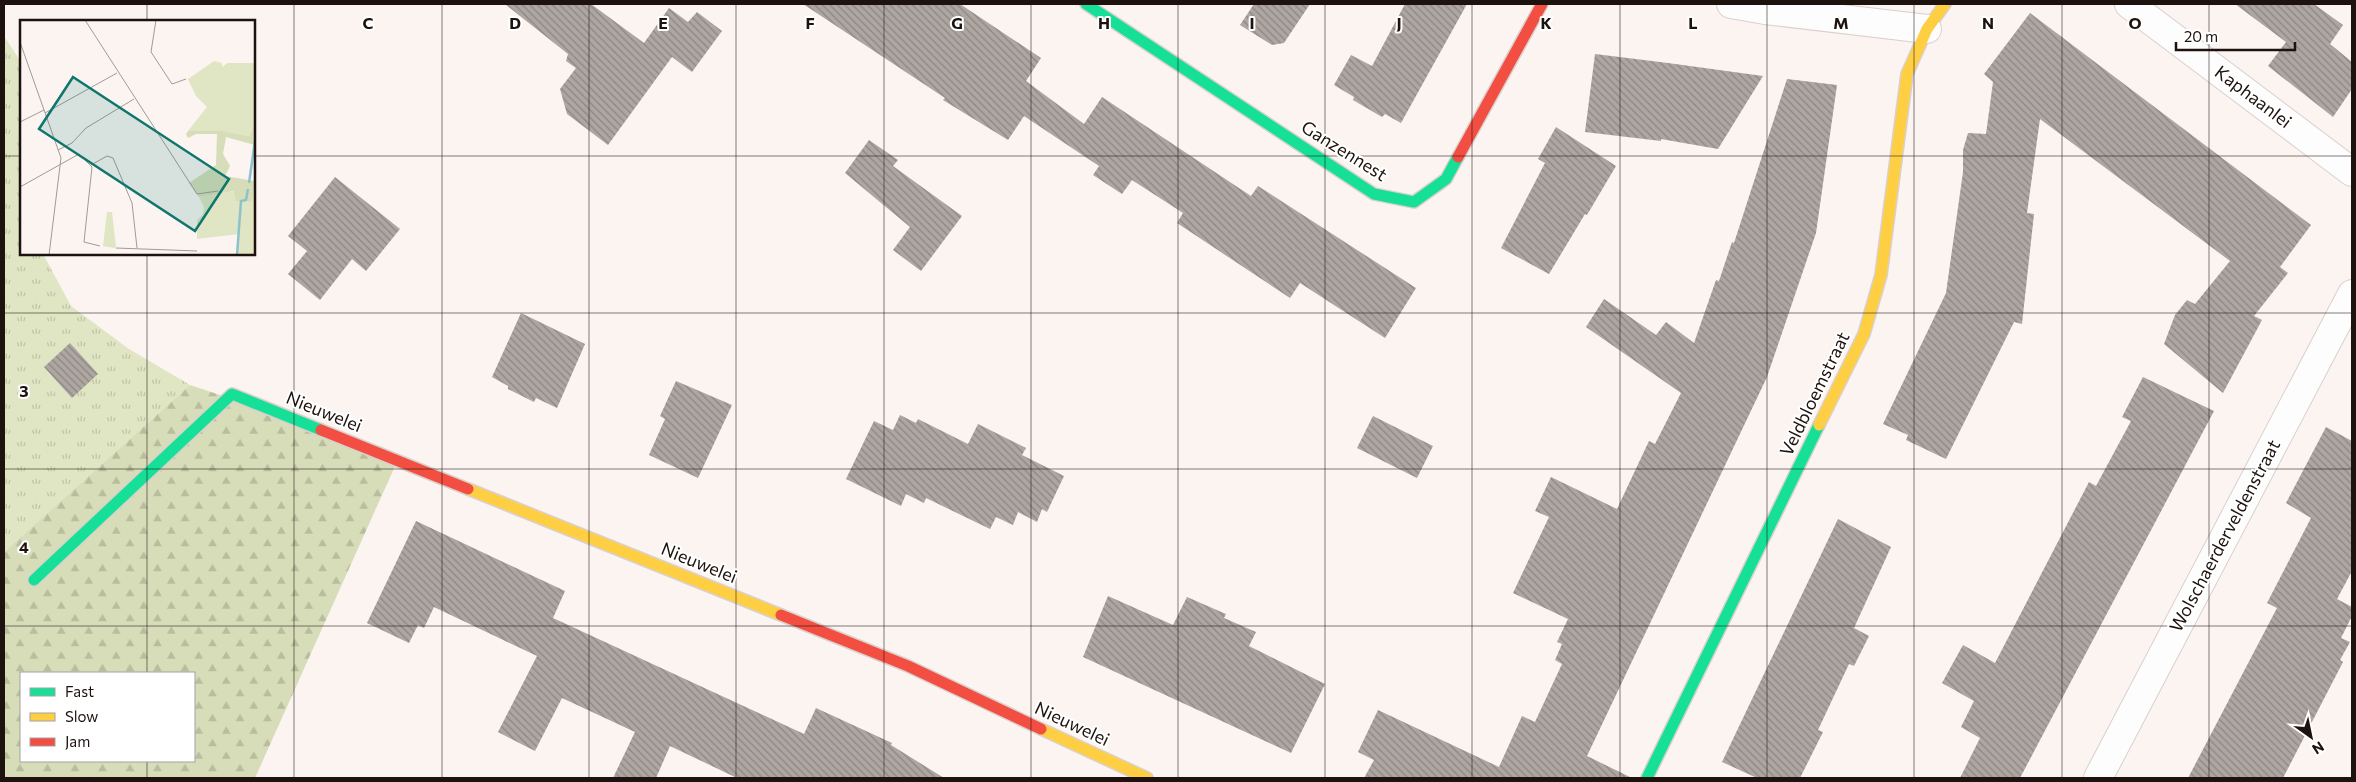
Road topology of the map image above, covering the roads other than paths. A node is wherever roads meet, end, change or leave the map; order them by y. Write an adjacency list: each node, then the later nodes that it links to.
1 (1086, 4): 2 (street, Ganzennest)
2 (1542, 4)
3 (1731, 4): 6 (street)
4 (1945, 4): 7 (street, Veldbloemstraat)
5 (2129, 4): 8 (street, Kaphaanlei)
6 (1767, 7): 7 (street)
7 (1927, 29): 12 (street, Veldbloemstraat)
8 (2352, 172)
9 (2352, 294): 13 (street, Wolschaerderveldenstraat)
10 (34, 580): 11 (street, Nieuwelei)
11 (1147, 778)
12 (1647, 778)
13 (2098, 778)

